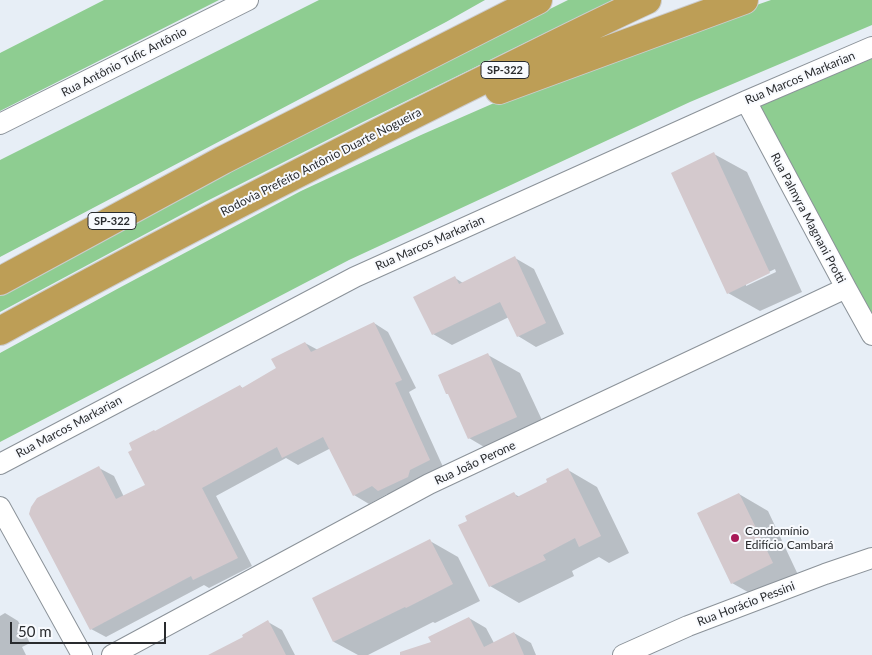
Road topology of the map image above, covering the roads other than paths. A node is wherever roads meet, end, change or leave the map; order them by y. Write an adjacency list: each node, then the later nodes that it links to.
1 (248, 0): 9 (street, Rua Antônio Tufic Antônio)
2 (507, 0): 7 (highway)
3 (538, 0): 7 (highway, SP-322)
4 (647, 0): 10 (highway, Rodovia Prefeito Antônio Duarte Nogueira / SP-322)
5 (744, 0): 10 (highway)
6 (872, 48): 8 (street, Rua Marcos Markarian)
7 (349, 96): 11 (highway, SP-322)
8 (746, 101): 12 (street, Rua Palmyra Magnani Protti); 15 (street, Rua Marcos Markarian)
9 (0, 124)
10 (364, 140): 13 (highway, Rodovia Prefeito Antônio Duarte Nogueira / SP-322)
11 (0, 281)
12 (846, 288): 14 (street, Rua Palmyra Magnani Protti); 19 (street, Rua João Perone)
13 (0, 331)
14 (872, 335)
15 (0, 464)
16 (0, 507): 18 (street)
17 (872, 558): 20 (street, Rua Horácio Pessini)
18 (82, 655)
19 (112, 655)
20 (623, 655)

